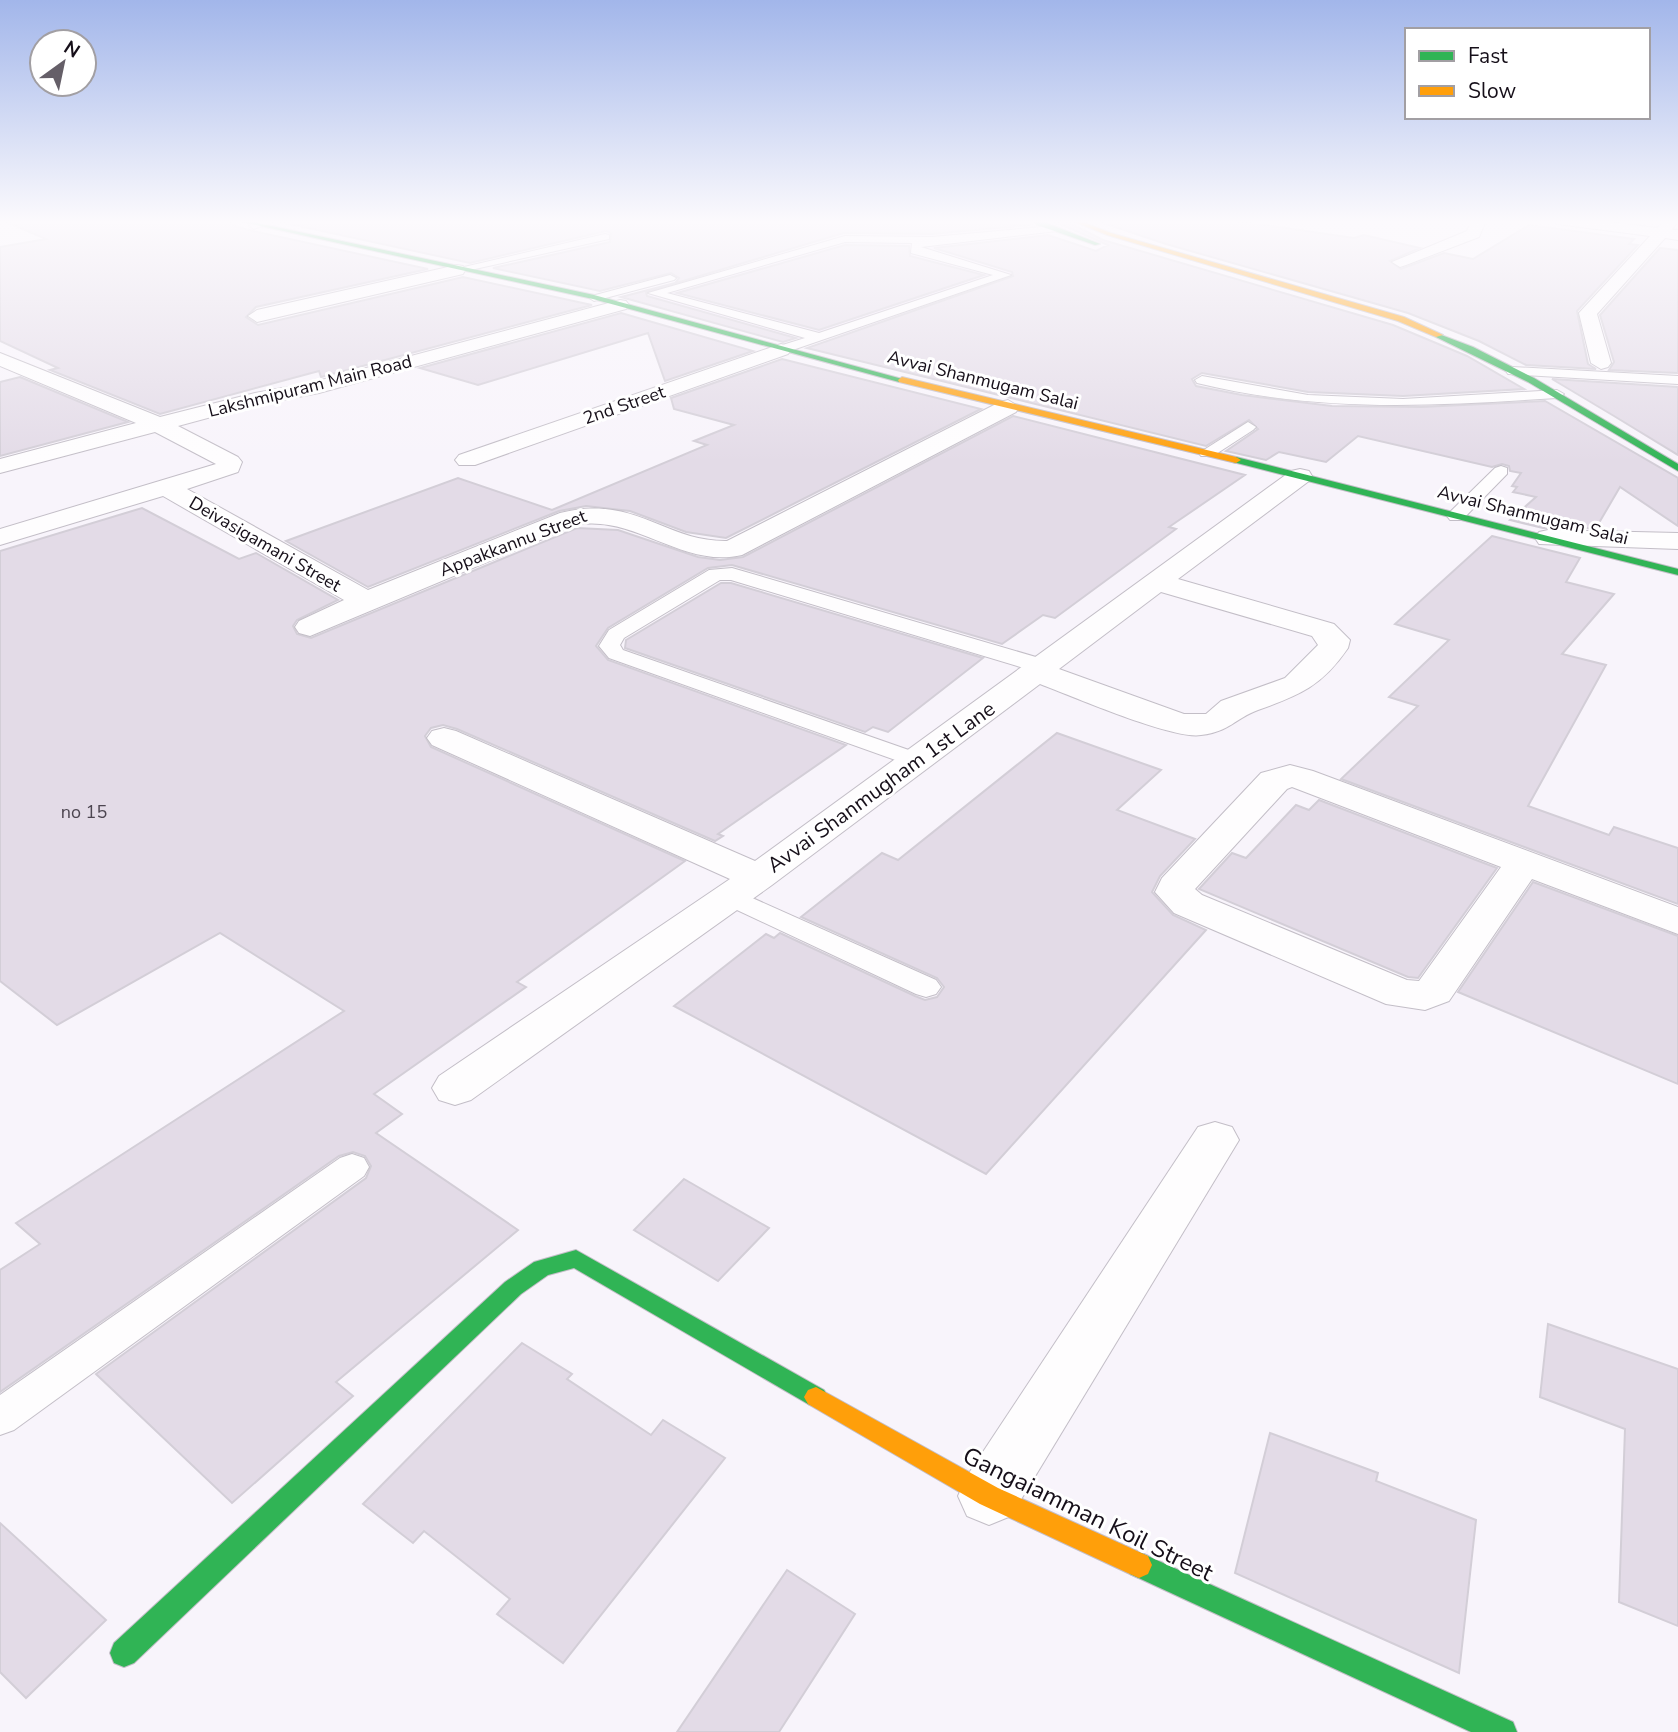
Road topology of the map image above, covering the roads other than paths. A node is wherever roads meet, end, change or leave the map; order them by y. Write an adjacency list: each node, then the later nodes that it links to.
1 (323, 301): 9 (street)
2 (604, 301): 8 (main road, Avvai Shanmugam Salai)
3 (632, 301): 8 (lane)
4 (683, 301): 10 (lane)
5 (927, 301): 10 (lane)
6 (1338, 301): 14 (main road)
7 (1599, 301): 13 (street)
8 (620, 305): 11 (main road, Avvai Shanmugam Salai); 19 (street, Lakshmipuram Main Road)
9 (257, 316)
10 (818, 337): 11 (lane)
11 (782, 350): 18 (main road, Avvai Shanmugam Salai); 22 (street, 2nd Street)
12 (0, 359): 19 (street)
13 (1601, 363)
14 (1513, 371): 16 (lane); 17 (main road)
15 (1202, 380): 17 (lane)
16 (1678, 380)
17 (1557, 394): 24 (main road)
18 (1007, 407): 21 (main road, Avvai Shanmugam Salai); 34 (street, Appakkannu Street)
19 (156, 424): 23 (street, Lakshmipuram Main Road); 27 (street)
20 (1248, 428): 21 (lane)
21 (1208, 453): 26 (main road, Avvai Shanmugam Salai)
22 (467, 460)
23 (0, 466)
24 (1678, 468)
25 (1501, 471): 28 (lane)
26 (1300, 476): 28 (main road, Avvai Shanmugam Salai); 33 (street, Avvai Shanmugham 1st Lane)
27 (165, 487): 29 (street); 34 (street, Deivasigamani Street)
28 (1456, 516): 30 (main road, Avvai Shanmugam Salai)
29 (0, 537)
30 (1548, 538): 31 (street); 32 (main road, Avvai Shanmugam Salai)
31 (1678, 541)
32 (1678, 572)
33 (1157, 582): 36 (street, Avvai Shanmugham 1st Lane); 36 (street)
34 (366, 601): 35 (street, Appakkannu Street)
35 (310, 627)
36 (1041, 670): 38 (street, Avvai Shanmugham 1st Lane); 38 (lane)
37 (444, 738): 40 (street)
38 (915, 760): 40 (street, Avvai Shanmugham 1st Lane)
39 (1524, 862): 39 (street); 41 (street)
40 (744, 887): 42 (lane); 43 (street, Avvai Shanmugham 1st Lane)
41 (1678, 921)
42 (926, 987)
43 (454, 1088)
44 (1215, 1140): 47 (street)
45 (352, 1167): 46 (lane)
46 (0, 1417)
47 (989, 1496): 48 (main road, Gangaiamman Koil Street); 49 (main road, Gangaiamman Koil Street)
48 (124, 1653)
49 (1503, 1732)

